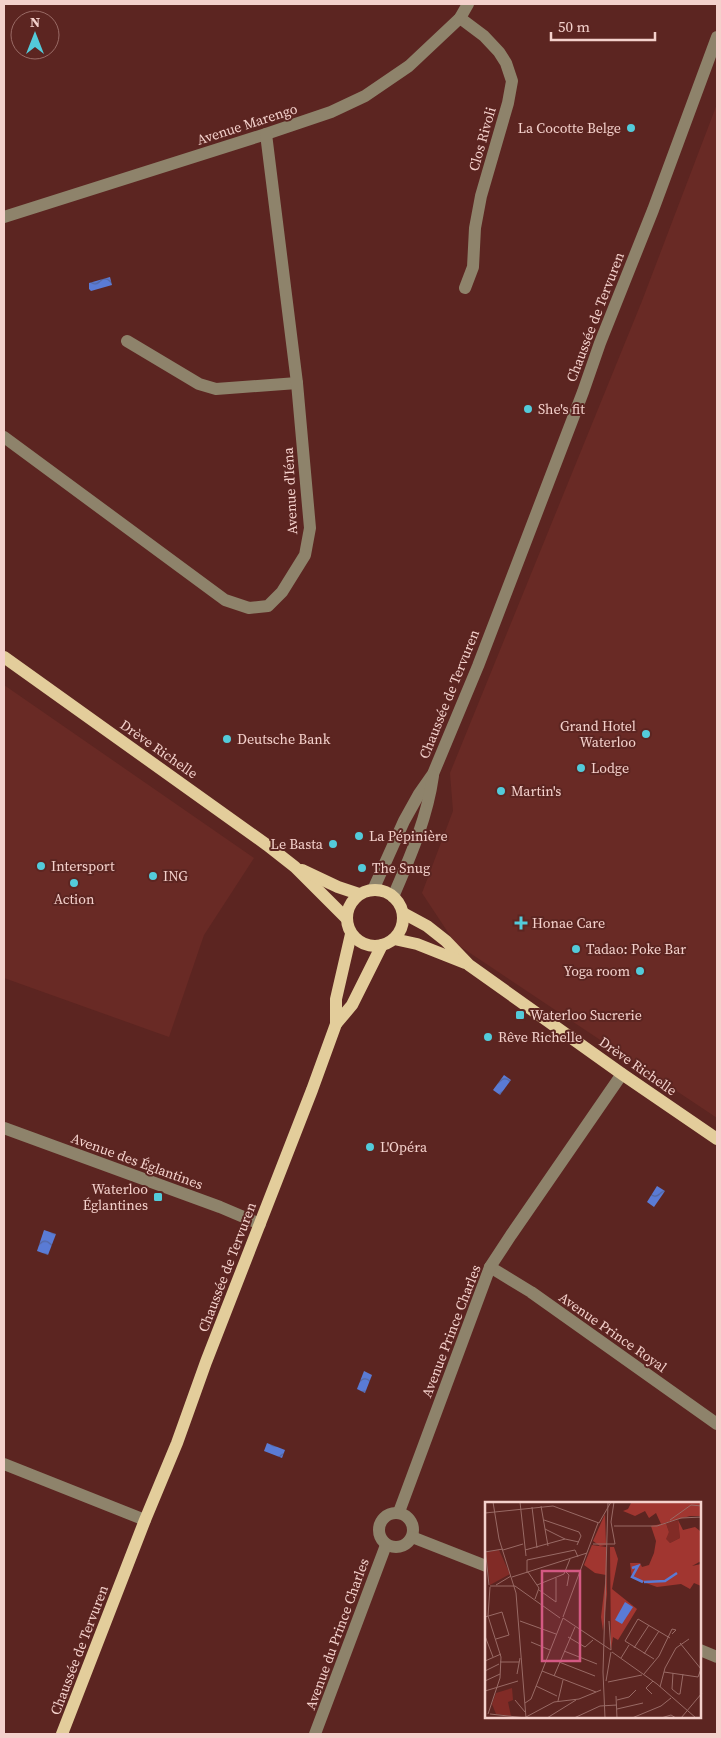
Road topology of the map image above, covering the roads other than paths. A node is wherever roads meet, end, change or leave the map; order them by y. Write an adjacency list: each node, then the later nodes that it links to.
1 (468, 4): 2 (street, Avenue Marengo)
2 (460, 18): 4 (street, Avenue Marengo); 6 (street, Clos Rivoli)
3 (717, 37): 11 (street, Chaussée de Tervuren)
4 (266, 134): 5 (street, Avenue Marengo); 8 (street, Avenue d'Iéna)
5 (4, 217)
6 (465, 288)
7 (127, 341): 8 (street)
8 (297, 383): 9 (street, Avenue d'Iéna)
9 (4, 437)
10 (4, 657): 12 (main road, Drève Richelle)
11 (433, 774): 13 (street, Chaussée de Tervuren); 15 (street, Chaussée de Tervuren)
12 (295, 867): 14 (main road, Drève Richelle); 17 (main road, Drève Richelle)
13 (373, 890): 14 (main road); 15 (main road)
14 (359, 894): 17 (main road)
15 (394, 897): 16 (main road)
16 (403, 913): 19 (main road); 21 (main road, Drève Richelle)
17 (346, 918): 18 (main road)
18 (351, 934): 20 (main road); 22 (main road, Chaussée de Tervuren)
19 (394, 939): 20 (main road); 21 (main road, Drève Richelle)
20 (382, 945): 22 (main road, Chaussée de Tervuren)
21 (469, 965): 23 (main road, Drève Richelle)
22 (336, 1024): 26 (main road, Chaussée de Tervuren)
23 (622, 1074): 25 (main road, Drève Richelle); 27 (street, Avenue Prince Charles)
24 (4, 1128): 26 (street, Avenue des Églantines)
25 (717, 1139)
26 (260, 1224): 31 (main road, Chaussée de Tervuren)
27 (490, 1267): 28 (street, Avenue Prince Royal); 30 (street, Avenue Prince Charles)
28 (717, 1424)
29 (4, 1464): 31 (street)
30 (399, 1512): 32 (street); 33 (street)
31 (145, 1520): 37 (main road, Chaussée de Tervuren)
32 (412, 1537): 33 (street); 34 (street)
33 (386, 1545): 38 (street, Avenue du Prince Charles)
34 (485, 1566)
35 (701, 1650): 36 (street)
36 (717, 1657)
37 (62, 1734)
38 (315, 1734)

